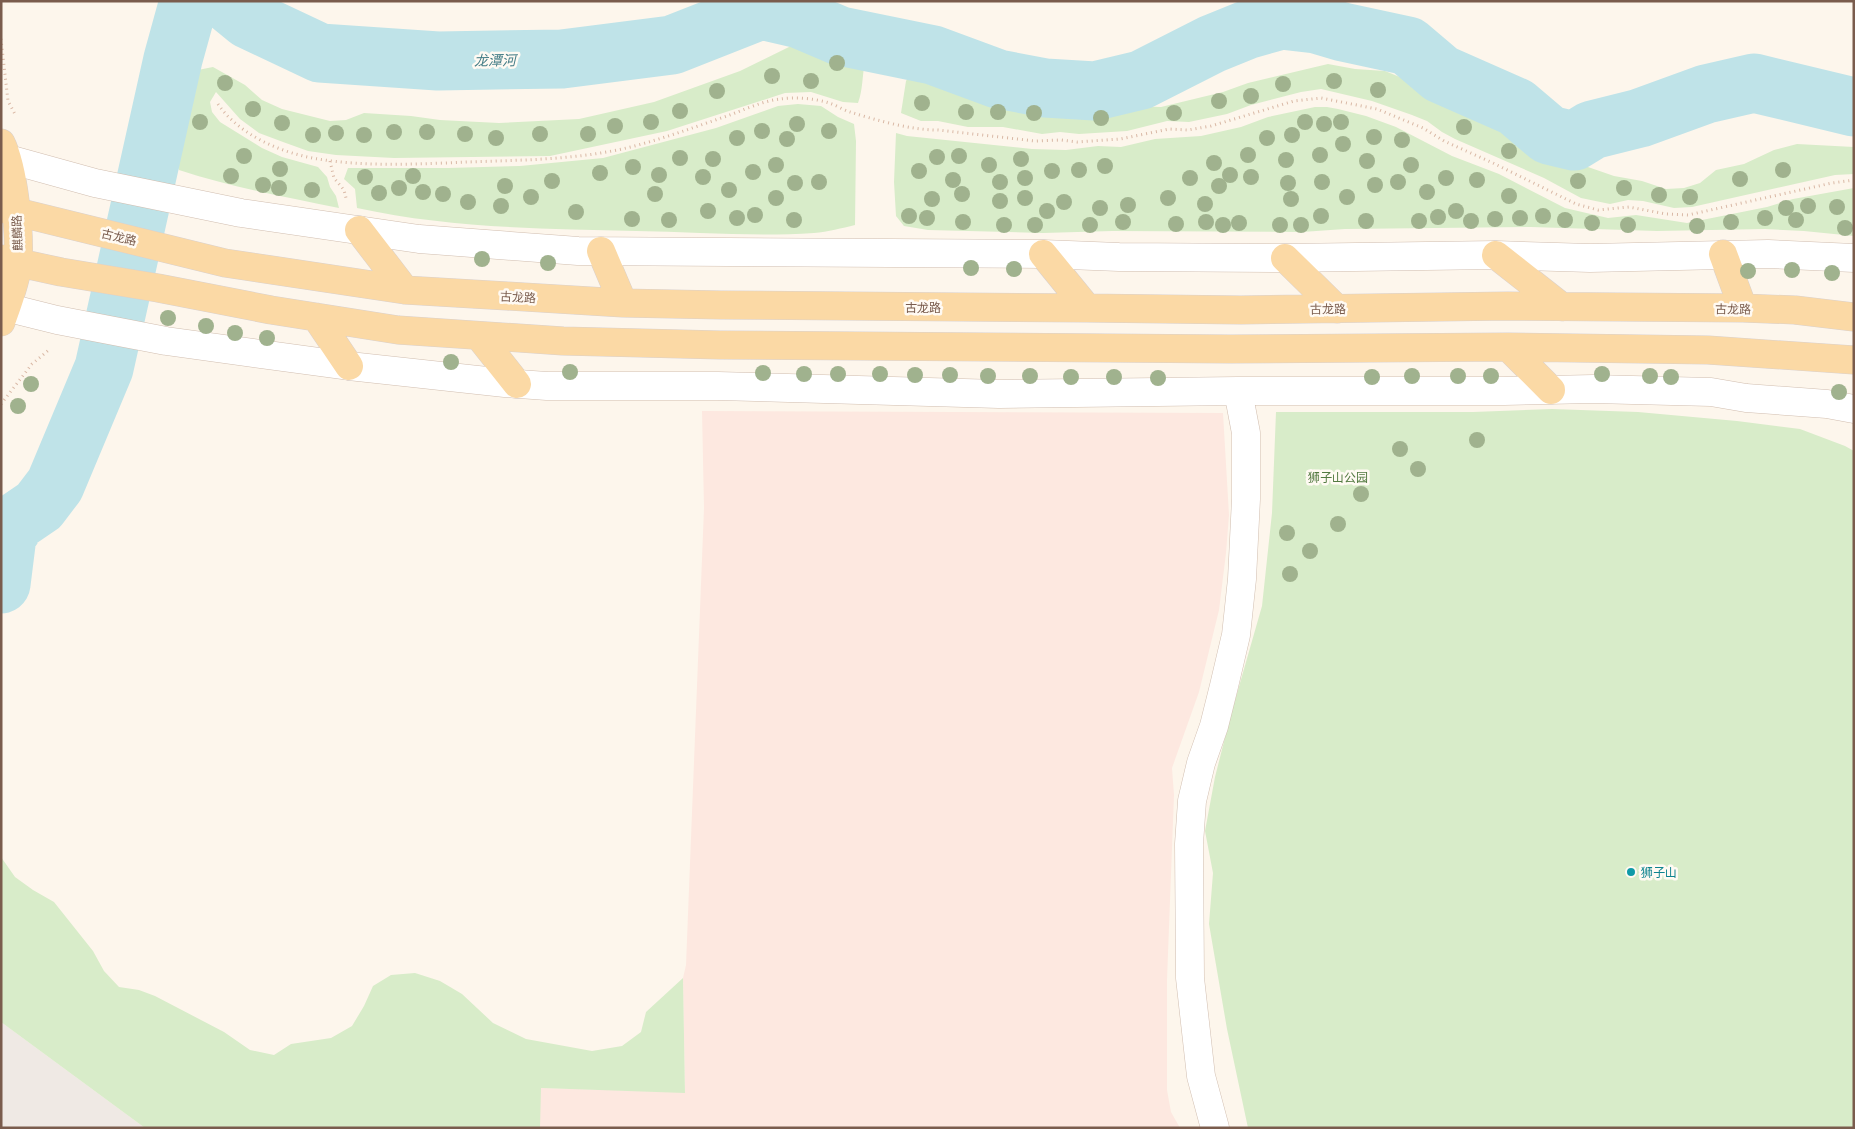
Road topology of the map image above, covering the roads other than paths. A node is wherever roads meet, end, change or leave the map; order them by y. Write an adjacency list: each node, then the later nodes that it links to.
1 (3, 153): 2 (main road, 麒麟路); 3 (street)
2 (9, 210): 10 (main road, 麒麟路); 11 (main road, 古龙路)
3 (360, 230): 4 (street); 11 (main road)
4 (601, 251): 5 (street); 12 (main road)
5 (1042, 254): 8 (street); 14 (main road)
6 (1724, 254): 7 (street); 9 (street); 15 (main road)
7 (1496, 255): 8 (street); 13 (main road)
8 (1285, 258): 16 (main road)
9 (1854, 258)
10 (10, 261): 17 (main road, 麒麟路); 18 (main road)
11 (405, 290): 12 (main road, 古龙路)
12 (623, 303): 14 (main road, 古龙路)
13 (1562, 307): 15 (main road, 古龙路); 16 (main road, 古龙路)
14 (1087, 308): 16 (main road, 古龙路)
15 (1743, 308): 19 (main road, 古龙路)
16 (1337, 309)
17 (3, 311): 23 (street)
18 (316, 317): 20 (main road); 23 (main road)
19 (1854, 317)
20 (479, 336): 21 (main road); 24 (main road)
21 (1508, 347): 22 (main road); 25 (main road)
22 (1854, 360)
23 (349, 366): 24 (street)
24 (517, 384): 26 (street)
25 (1551, 390): 26 (street); 27 (street)
26 (1238, 391): 28 (street)
27 (1854, 409)
28 (1215, 1128)

